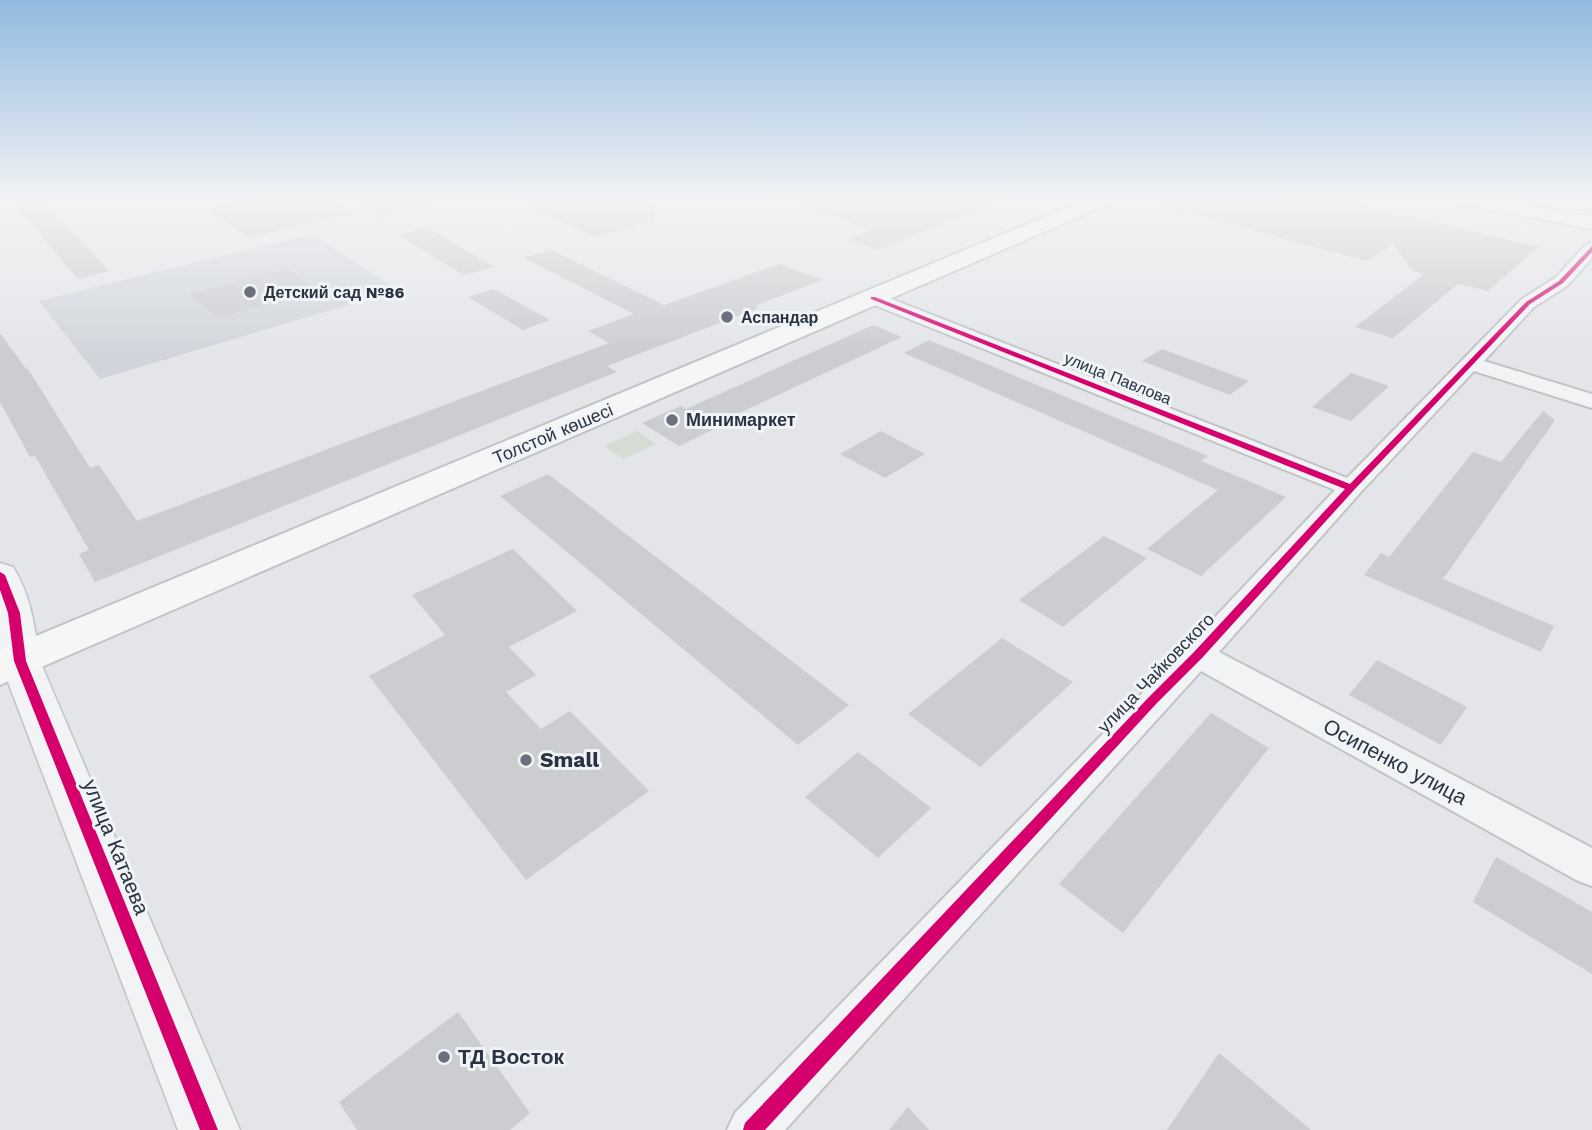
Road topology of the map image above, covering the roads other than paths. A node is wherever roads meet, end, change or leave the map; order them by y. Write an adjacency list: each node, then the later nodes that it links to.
1 (983, 251): 3 (main road, Толстой көшесі)
2 (1590, 251): 4 (street, улица Чайковского)
3 (873, 298): 6 (street, улица Павлова); 9 (main road, Толстой көшесі)
4 (1471, 363): 5 (street); 6 (street, улица Чайковского)
5 (1592, 401)
6 (1351, 488): 8 (street, улица Чайковского)
7 (0, 575): 9 (street, улица Катаева)
8 (1198, 655): 10 (street, Осипенко улица); 12 (street, улица Чайковского)
9 (10, 665): 11 (street, улица Катаева)
10 (1592, 869)
11 (209, 1130)
12 (752, 1130)

